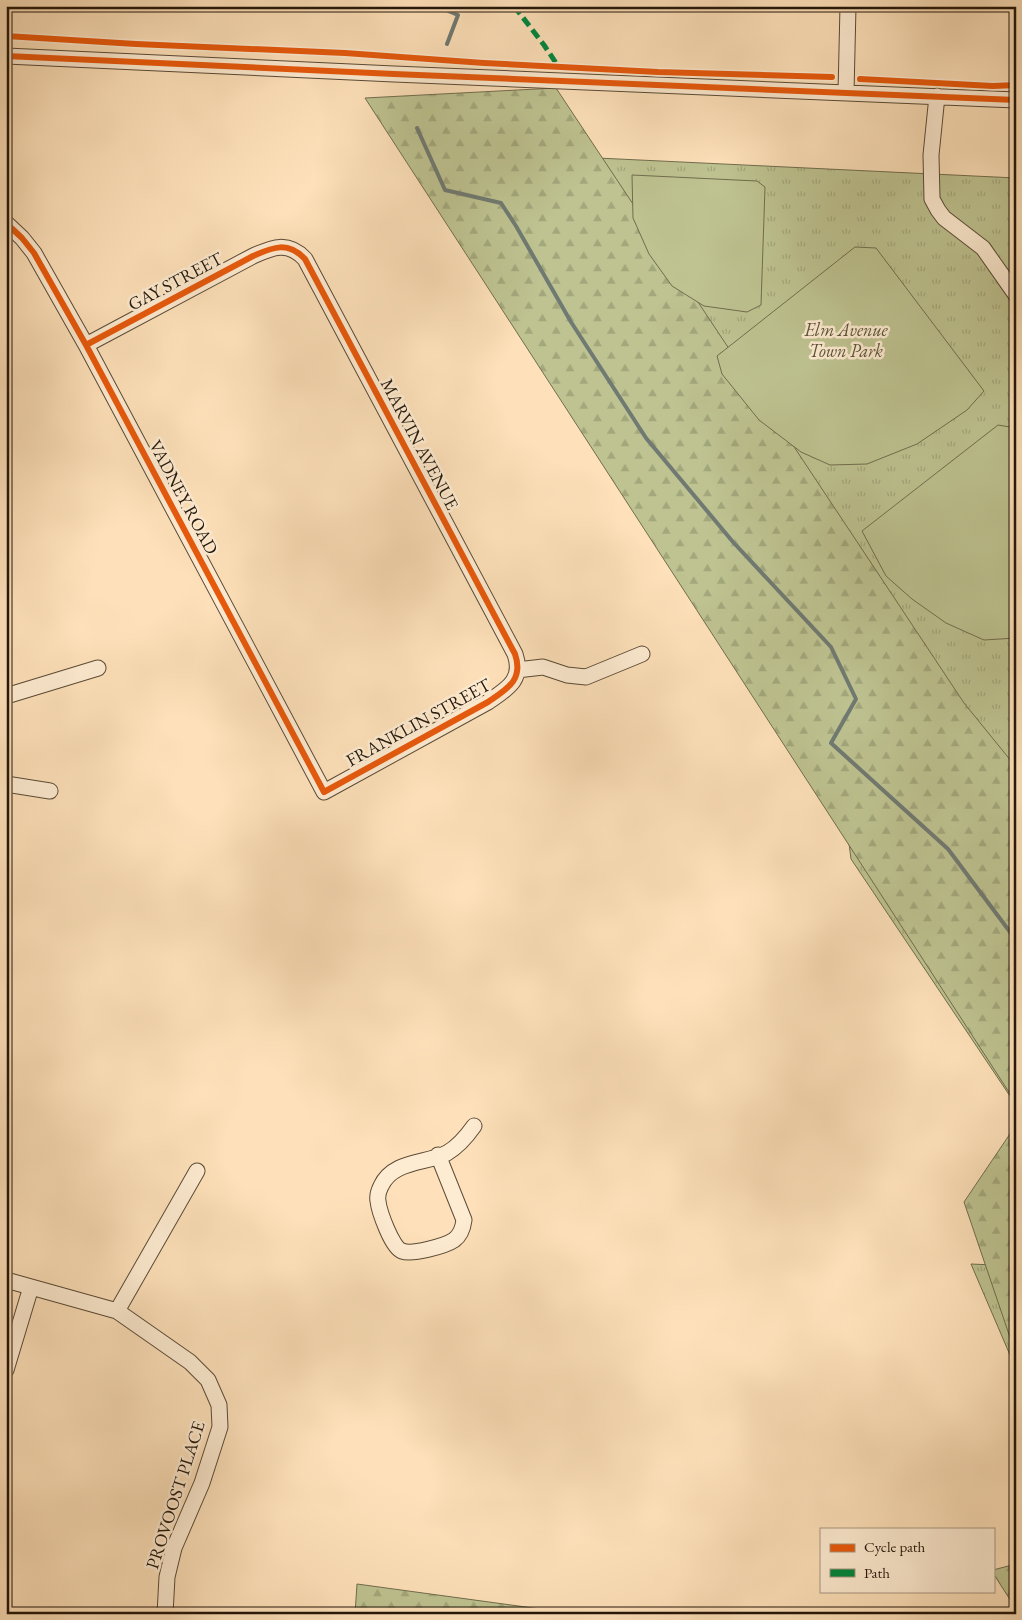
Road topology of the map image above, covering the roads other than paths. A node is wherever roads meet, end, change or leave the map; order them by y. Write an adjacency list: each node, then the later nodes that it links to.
1 (848, 6): 3 (street)
2 (6, 56): 3 (street)
3 (846, 93): 4 (street)
4 (937, 96): 5 (street); 8 (street)
5 (1016, 100)
6 (6, 223): 9 (street, VADNEY ROAD)
7 (281, 246): 9 (street, GAY STREET); 12 (street, MARVIN AVENUE)
8 (1016, 295)
9 (86, 345): 16 (street, VADNEY ROAD)
10 (642, 654): 12 (street)
11 (98, 668): 13 (street)
12 (517, 670): 16 (street, FRANKLIN STREET)
13 (6, 696)
14 (6, 784): 15 (street)
15 (50, 791)
16 (324, 792)
17 (474, 1126): 18 (street)
18 (438, 1155): 18 (street)
19 (197, 1171): 22 (street)
20 (6, 1280): 21 (street, PROVOOST PLACE)
21 (31, 1287): 22 (street, PROVOOST PLACE); 23 (street)
22 (117, 1311): 24 (street, PROVOOST PLACE)
23 (6, 1370)
24 (165, 1614)

